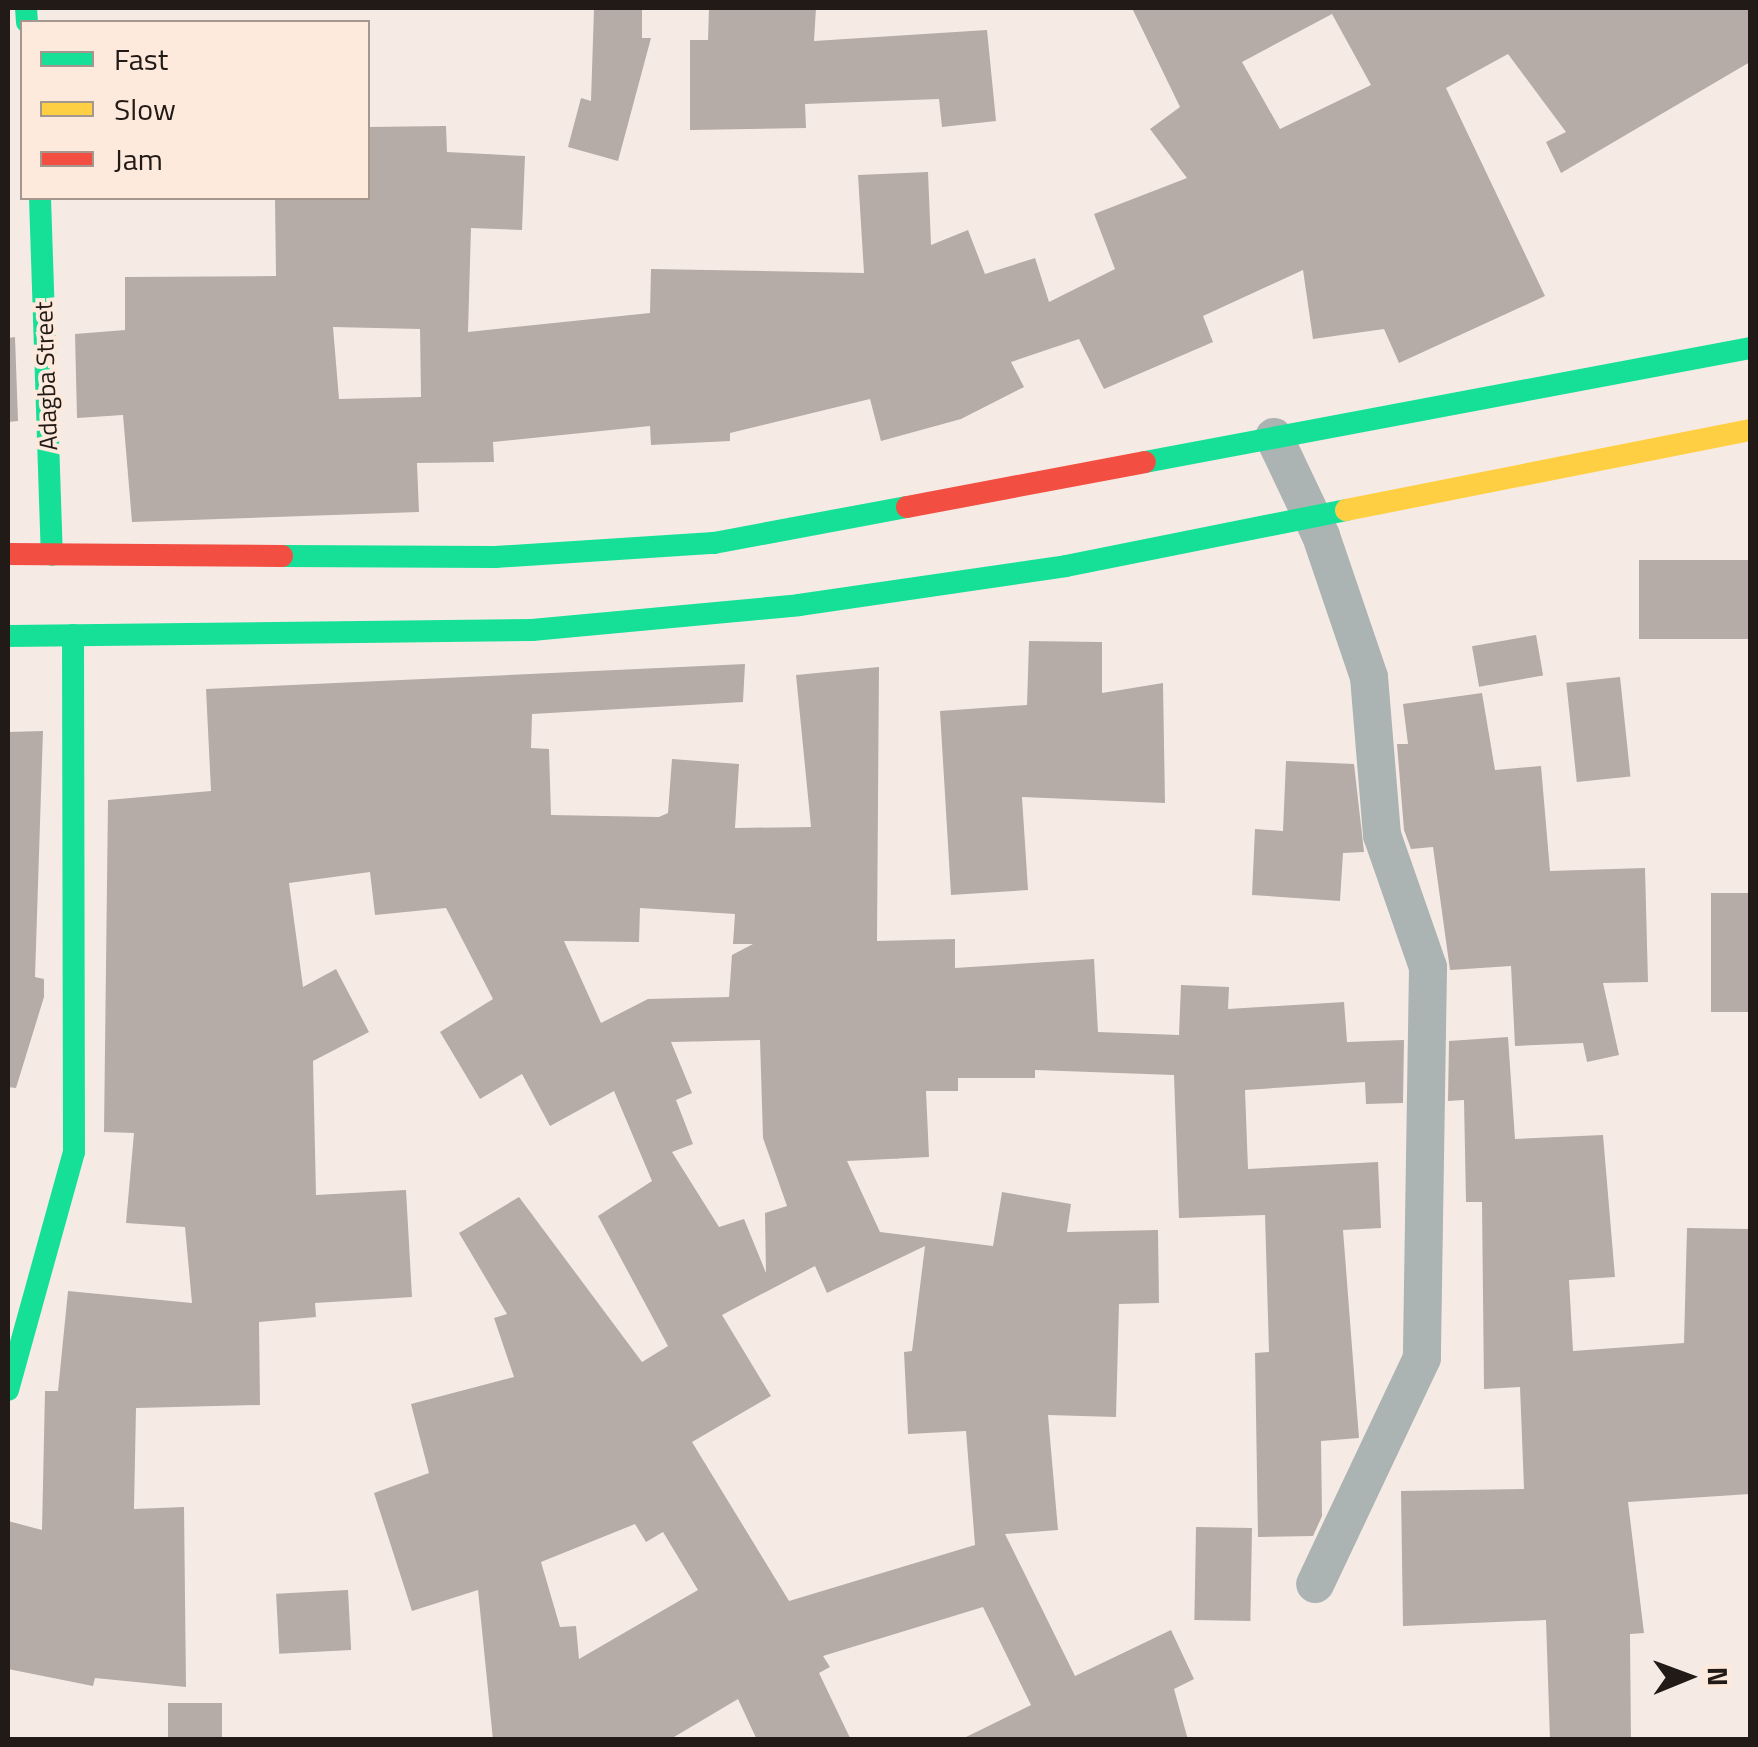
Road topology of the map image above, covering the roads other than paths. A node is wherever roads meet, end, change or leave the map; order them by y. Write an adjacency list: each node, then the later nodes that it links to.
1 (40, 200): 7 (street, Adagba Street)
2 (1750, 348): 4 (street)
3 (1750, 430): 5 (street)
4 (1274, 437): 5 (street); 7 (street)
5 (1313, 519): 8 (street); 11 (street)
6 (8, 554): 7 (street)
7 (52, 555)
8 (73, 635): 9 (street); 10 (street)
9 (8, 636)
10 (8, 1390)
11 (1315, 1584)

